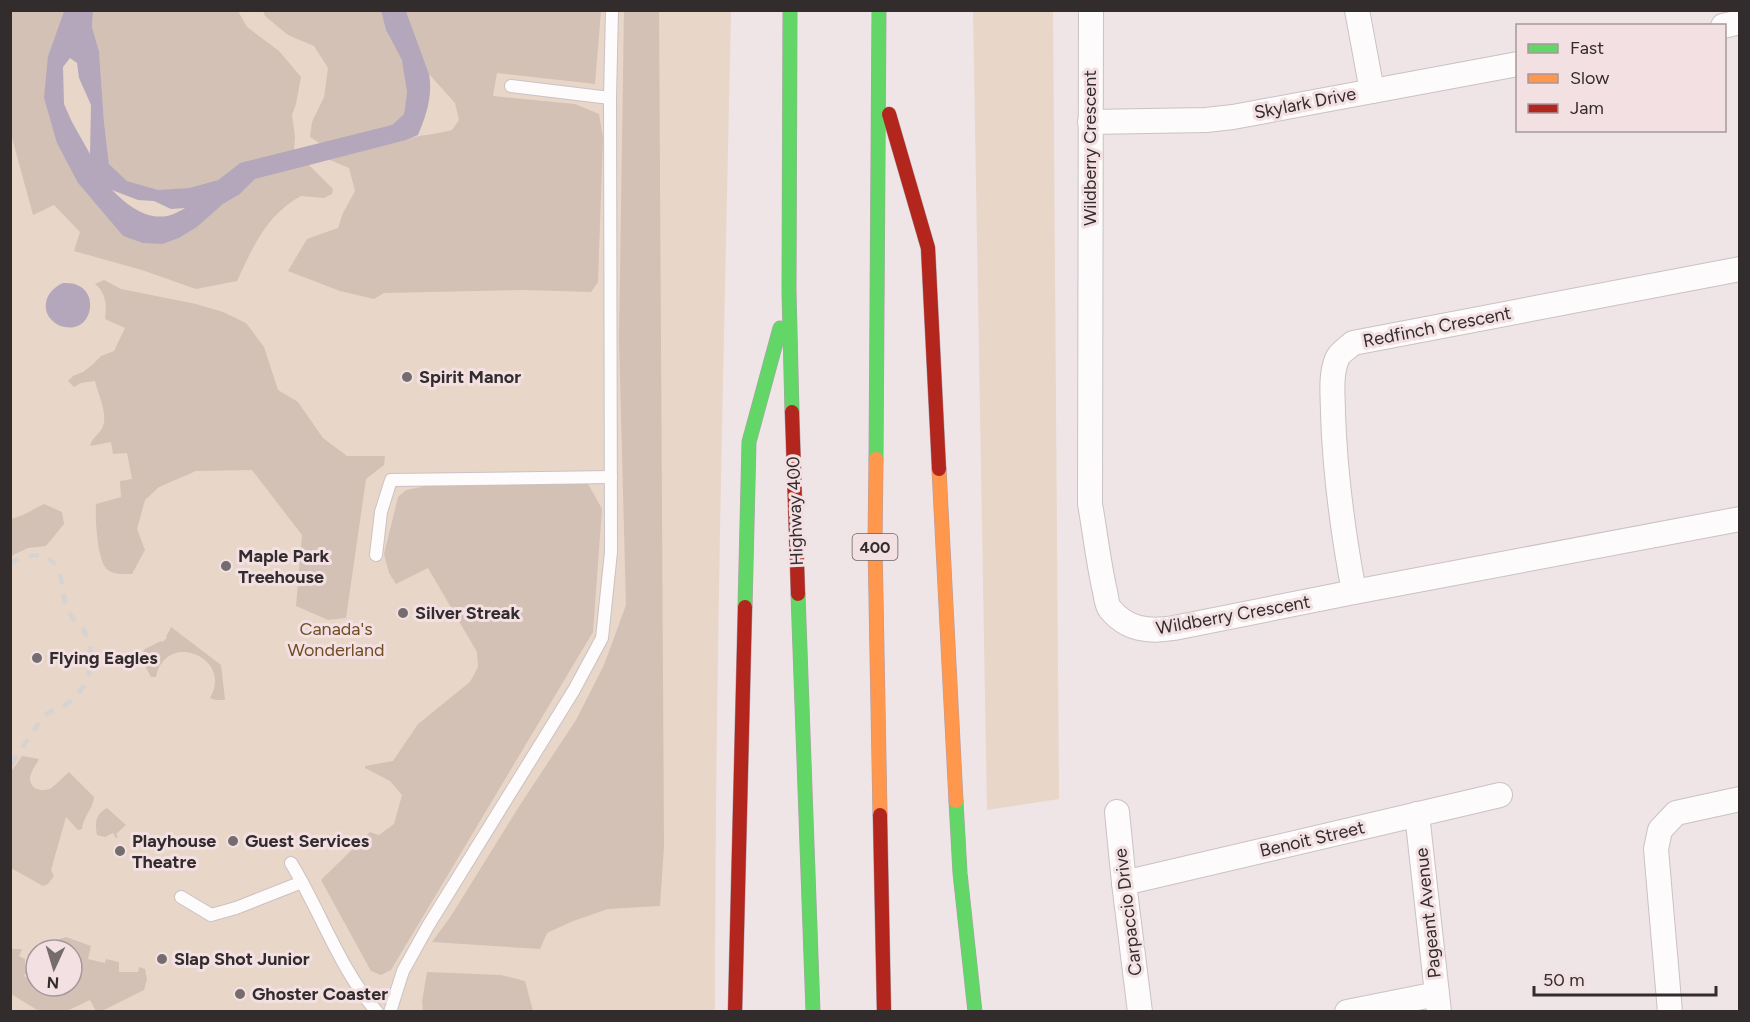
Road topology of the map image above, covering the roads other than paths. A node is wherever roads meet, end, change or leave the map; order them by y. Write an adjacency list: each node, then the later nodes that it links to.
1 (612, 10): 10 (lane)
2 (790, 10): 13 (highway, Highway 400)
3 (879, 10): 7 (highway, 400)
4 (1091, 10): 11 (street, Wildberry Crescent)
5 (1357, 10): 9 (street)
6 (1516, 64): 9 (street, Skylark Drive)
7 (879, 82): 31 (highway, 400); 32 (highway)
8 (511, 86): 10 (lane)
9 (1372, 91): 11 (street, Skylark Drive)
10 (610, 98): 14 (lane)
11 (1090, 122): 17 (street, Wildberry Crescent)
12 (1740, 269): 17 (street, Redfinch Crescent)
13 (789, 291): 29 (highway); 30 (highway, Highway 400)
14 (611, 477): 16 (lane); 28 (lane)
15 (1740, 519): 17 (street, Wildberry Crescent)
16 (376, 555)
17 (1354, 592)
18 (1500, 795): 21 (street, Benoit Street)
19 (1740, 799): 35 (street)
20 (1117, 812): 24 (street, Carpaccio Drive)
21 (1417, 814): 24 (street, Benoit Street); 26 (street, Pageant Avenue)
22 (291, 863): 23 (lane)
23 (302, 882): 25 (lane); 27 (lane)
24 (1124, 883): 33 (street, Carpaccio Drive)
25 (181, 897)
26 (1438, 1002): 34 (street)
27 (377, 1011)
28 (390, 1011)
29 (735, 1011)
30 (813, 1011)
31 (884, 1011)
32 (975, 1011)
33 (1140, 1011)
34 (1347, 1011)
35 (1670, 1011)

